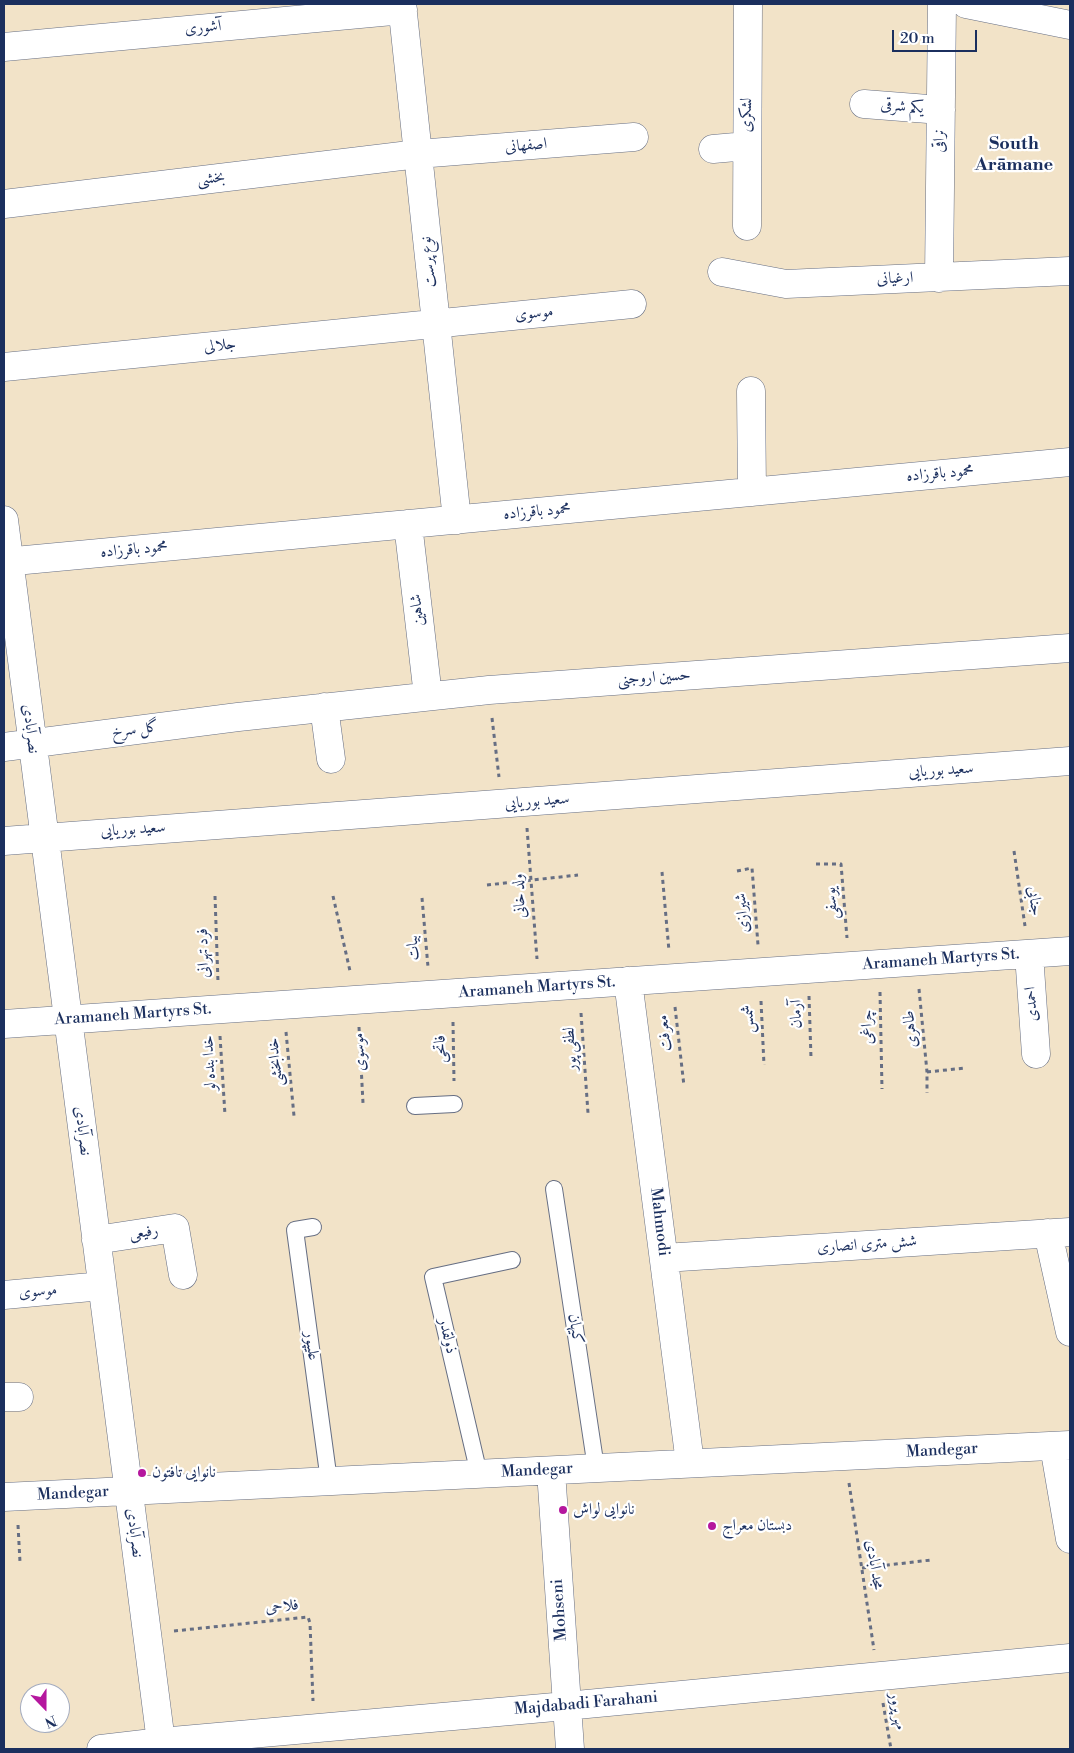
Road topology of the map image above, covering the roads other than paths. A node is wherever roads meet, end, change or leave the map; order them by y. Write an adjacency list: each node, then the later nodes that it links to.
1 (748, 4): 10 (street, لشکری)
2 (942, 4): 8 (street, نراقی)
3 (966, 4): 5 (street)
4 (402, 7): 6 (street, آشوری); 12 (street, نوع پرست)
5 (1070, 25)
6 (4, 47)
7 (864, 104): 8 (street, یکم شرقی)
8 (941, 110): 17 (street, نراقی)
9 (634, 137): 12 (street, اصفهانی)
10 (747, 146): 11 (street); 14 (street, لشکری)
11 (713, 149)
12 (418, 154): 13 (street, بخشی); 19 (street, نوع پرست)
13 (4, 204)
14 (747, 226)
15 (1070, 271): 17 (street, ارغیانی)
16 (722, 272): 17 (street, ارغیانی)
17 (939, 278)
18 (632, 304): 19 (street, موسوی)
19 (436, 324): 20 (street, جلالی); 25 (street, نوع پرست)
20 (4, 367)
21 (751, 391): 23 (street)
22 (1070, 462): 23 (street, محمود باقرزاده)
23 (752, 492): 25 (street, محمود باقرزاده)
24 (4, 520): 27 (street, نصرآبادی)
25 (457, 520): 26 (street, محمود باقرزاده)
26 (408, 524): 27 (street, محمود باقرزاده); 29 (street, شاهین)
27 (6, 562): 32 (street, نصرآبادی)
28 (1070, 648): 29 (street, حسین اروجنی)
29 (428, 696): 30 (street, حسین اروجنی)
30 (324, 708): 31 (street, حسین اروجنی); 34 (street)
31 (238, 717): 32 (street, گل سرخ)
32 (32, 743): 33 (street, گل سرخ); 36 (street, نصرآبادی)
33 (4, 747)
34 (331, 759)
35 (1070, 761): 36 (street, سعید بوریایی)
36 (44, 836): 37 (street, سعید بوریایی); 41 (street, نصرآبادی)
37 (4, 841)
38 (1070, 951): 39 (street, Aramaneh Martyrs St.)
39 (1029, 954): 40 (street, Aramaneh Martyrs St.); 43 (street, احمدی)
40 (628, 981): 41 (street, Aramaneh Martyrs St.); 50 (street, Mahmodi)
41 (68, 1018): 42 (street, Aramaneh Martyrs St.); 49 (street, نصرآبادی)
42 (4, 1024)
43 (1036, 1054)
44 (454, 1104): 45 (lane)
45 (415, 1106)
46 (554, 1189): 58 (lane, کیهان)
47 (313, 1227): 61 (lane, علیپور)
48 (1059, 1233): 50 (street, شش متری انصاری); 55 (street)
49 (96, 1240): 52 (street, رفیعی); 53 (street, نصرآبادی)
50 (664, 1258): 57 (street, Mahmodi)
51 (512, 1260): 60 (lane, ذولقدر)
52 (183, 1275)
53 (102, 1286): 54 (street, موسوی); 62 (street, نصرآبادی)
54 (4, 1295)
55 (1070, 1332)
56 (1062, 1446): 57 (street, Mandegar); 64 (street)
57 (690, 1463): 58 (street, Mandegar)
58 (596, 1468): 59 (street, Mandegar)
59 (551, 1471): 60 (street, Mandegar); 66 (street, Mohseni)
60 (478, 1474): 61 (street, Mandegar)
61 (329, 1481): 62 (street, Mandegar)
62 (128, 1491): 63 (street, Mandegar); 67 (street, نصرآبادی)
63 (10, 1497)
64 (1070, 1539)
65 (1070, 1658): 66 (street, Majdabadi Farahani)
66 (566, 1706): 67 (street, Majdabadi Farahani); 69 (street, Mohseni)
67 (160, 1742): 68 (street, Majdabadi Farahani)
68 (102, 1749)
69 (570, 1749)

